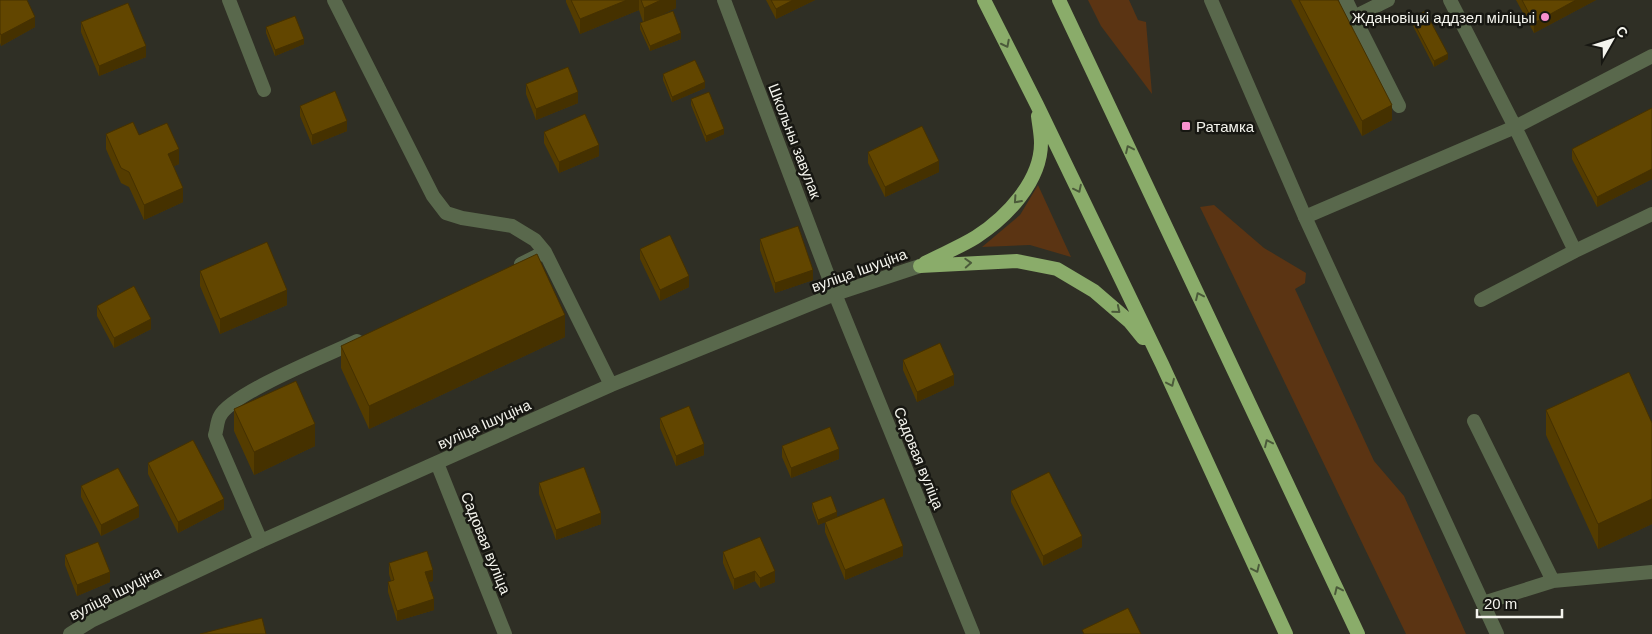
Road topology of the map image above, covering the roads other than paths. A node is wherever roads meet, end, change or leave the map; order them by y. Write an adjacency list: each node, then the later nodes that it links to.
1 (229, 0): 12 (street)
2 (334, 0): 19 (street)
3 (724, 0): 22 (street, Школьны завулак)
4 (984, 0): 13 (highway, one-way to 13)
5 (1059, 0): 37 (highway, one-way to 5)
6 (1211, 0): 17 (street)
7 (1346, 0): 10 (street)
8 (1388, 0): 10 (street)
9 (1450, 0): 15 (street)
10 (1354, 17): 14 (street)
11 (1652, 56): 15 (street)
12 (264, 90)
13 (1037, 106): 20 (highway, one-way to 20); 25 (highway, one-way to 25)
14 (1399, 106)
15 (1515, 127): 17 (street); 18 (street)
16 (1652, 214): 18 (street)
17 (1305, 217): 32 (street)
18 (1575, 251): 23 (street)
19 (545, 252): 21 (street); 26 (street)
20 (920, 266): 22 (street, вуліца Ішуціна); 25 (highway, one-way to 25)
21 (510, 269)
22 (835, 294): 26 (street, вуліца Ішуціна); 35 (street, Садовая вуліца)
23 (1481, 300)
24 (369, 335): 29 (street)
25 (1162, 364): 36 (highway, one-way to 36)
26 (611, 385): 28 (street, вуліца Ішуціна)
27 (1474, 421): 31 (street)
28 (437, 463): 29 (street, вуліца Ішуціна); 34 (street, Садовая вуліца)
29 (261, 542): 33 (street, вуліца Ішуціна)
30 (1652, 572): 31 (street)
31 (1552, 581): 32 (street)
32 (1483, 604): 38 (street)
33 (70, 634)
34 (506, 634)
35 (973, 634)
36 (1286, 634)
37 (1358, 634)
38 (1497, 634)

